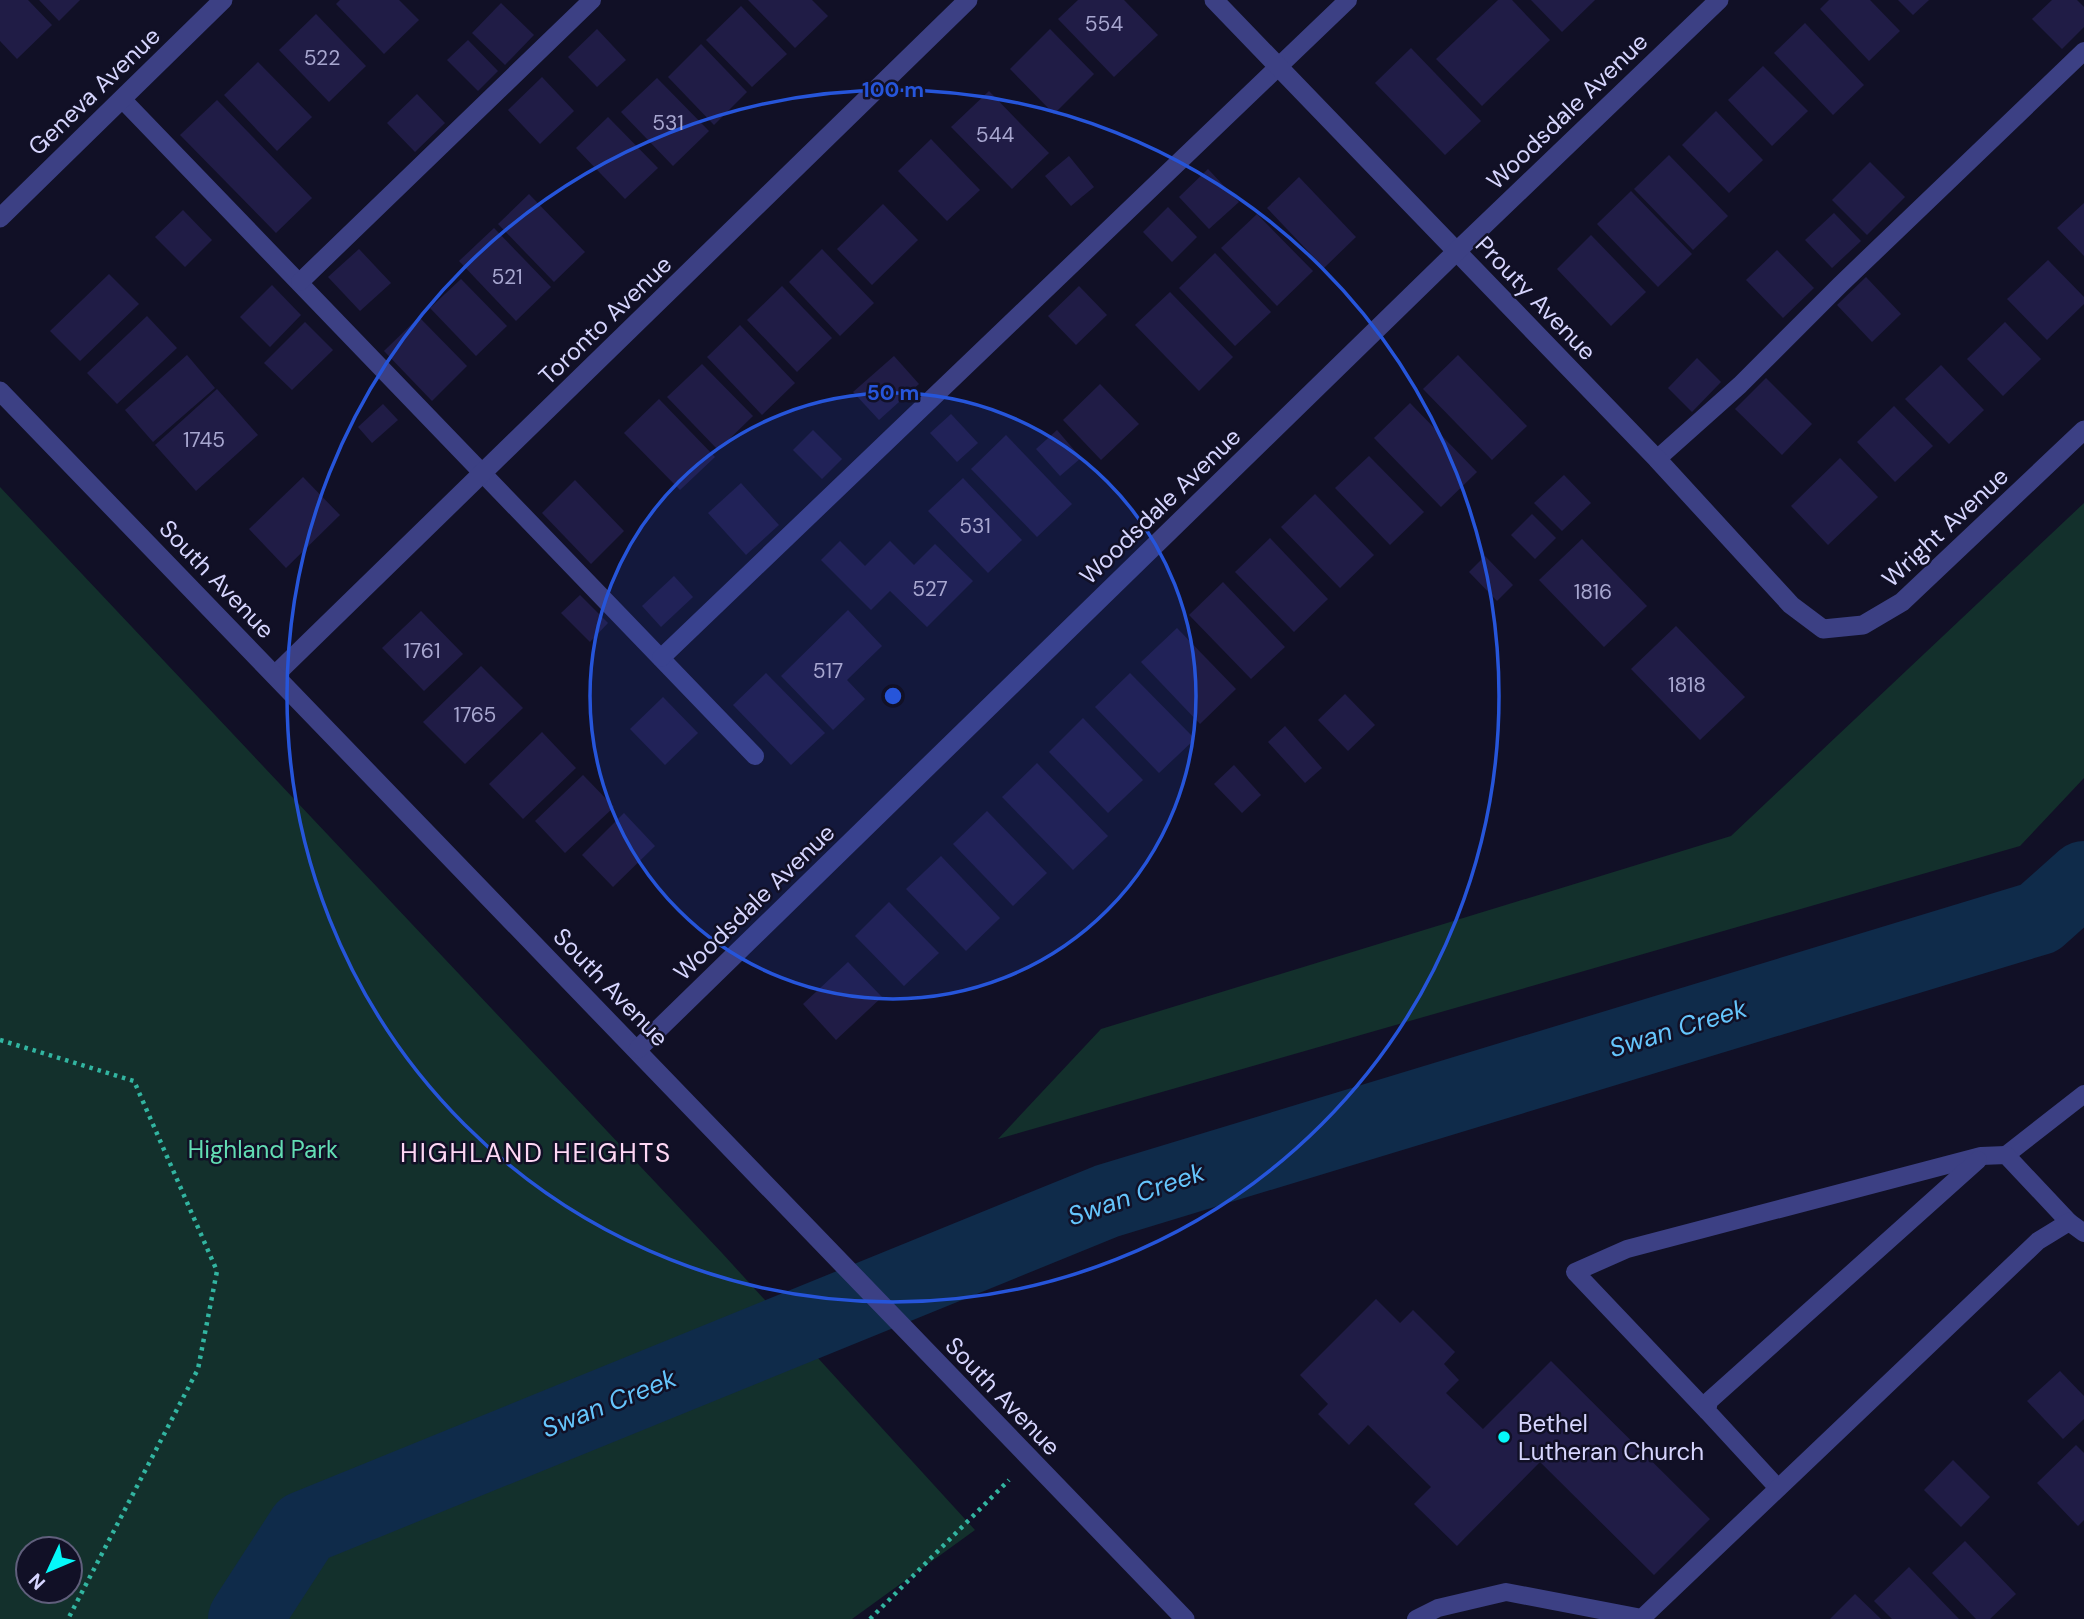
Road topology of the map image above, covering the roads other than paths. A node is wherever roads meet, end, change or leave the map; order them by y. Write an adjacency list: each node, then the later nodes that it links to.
1 (223, 0): 9 (street, Geneva Avenue)
2 (592, 0): 12 (lane)
3 (968, 0): 16 (street, Toronto Avenue)
4 (1214, 0): 8 (street, Prouty Avenue)
5 (1348, 0): 8 (lane)
6 (1719, 0): 11 (street, Woodsdale Avenue)
7 (2084, 51): 15 (lane)
8 (1279, 67): 11 (street, Prouty Avenue); 18 (lane)
9 (122, 99): 10 (street, Geneva Avenue); 12 (lane)
10 (0, 218)
11 (1457, 251): 15 (street, Prouty Avenue); 21 (street, Woodsdale Avenue)
12 (300, 282): 16 (lane)
13 (0, 391): 19 (street, South Avenue)
14 (2084, 430): 17 (street, Wright Avenue)
15 (1657, 459): 17 (street, Prouty Avenue)
16 (482, 473): 18 (lane); 19 (street, Toronto Avenue)
17 (1823, 629)
18 (661, 658): 20 (lane)
19 (275, 675): 21 (street, South Avenue)
20 (755, 756)
21 (638, 1049): 29 (street, South Avenue)
22 (2084, 1094): 23 (lane)
23 (2006, 1155): 24 (lane); 25 (lane)
24 (1981, 1156): 27 (lane); 27 (lane)
25 (2069, 1222): 26 (lane); 28 (lane)
26 (2084, 1233)
27 (1708, 1406): 28 (lane)
28 (1778, 1488): 30 (lane)
29 (1185, 1619)
30 (1416, 1619)

